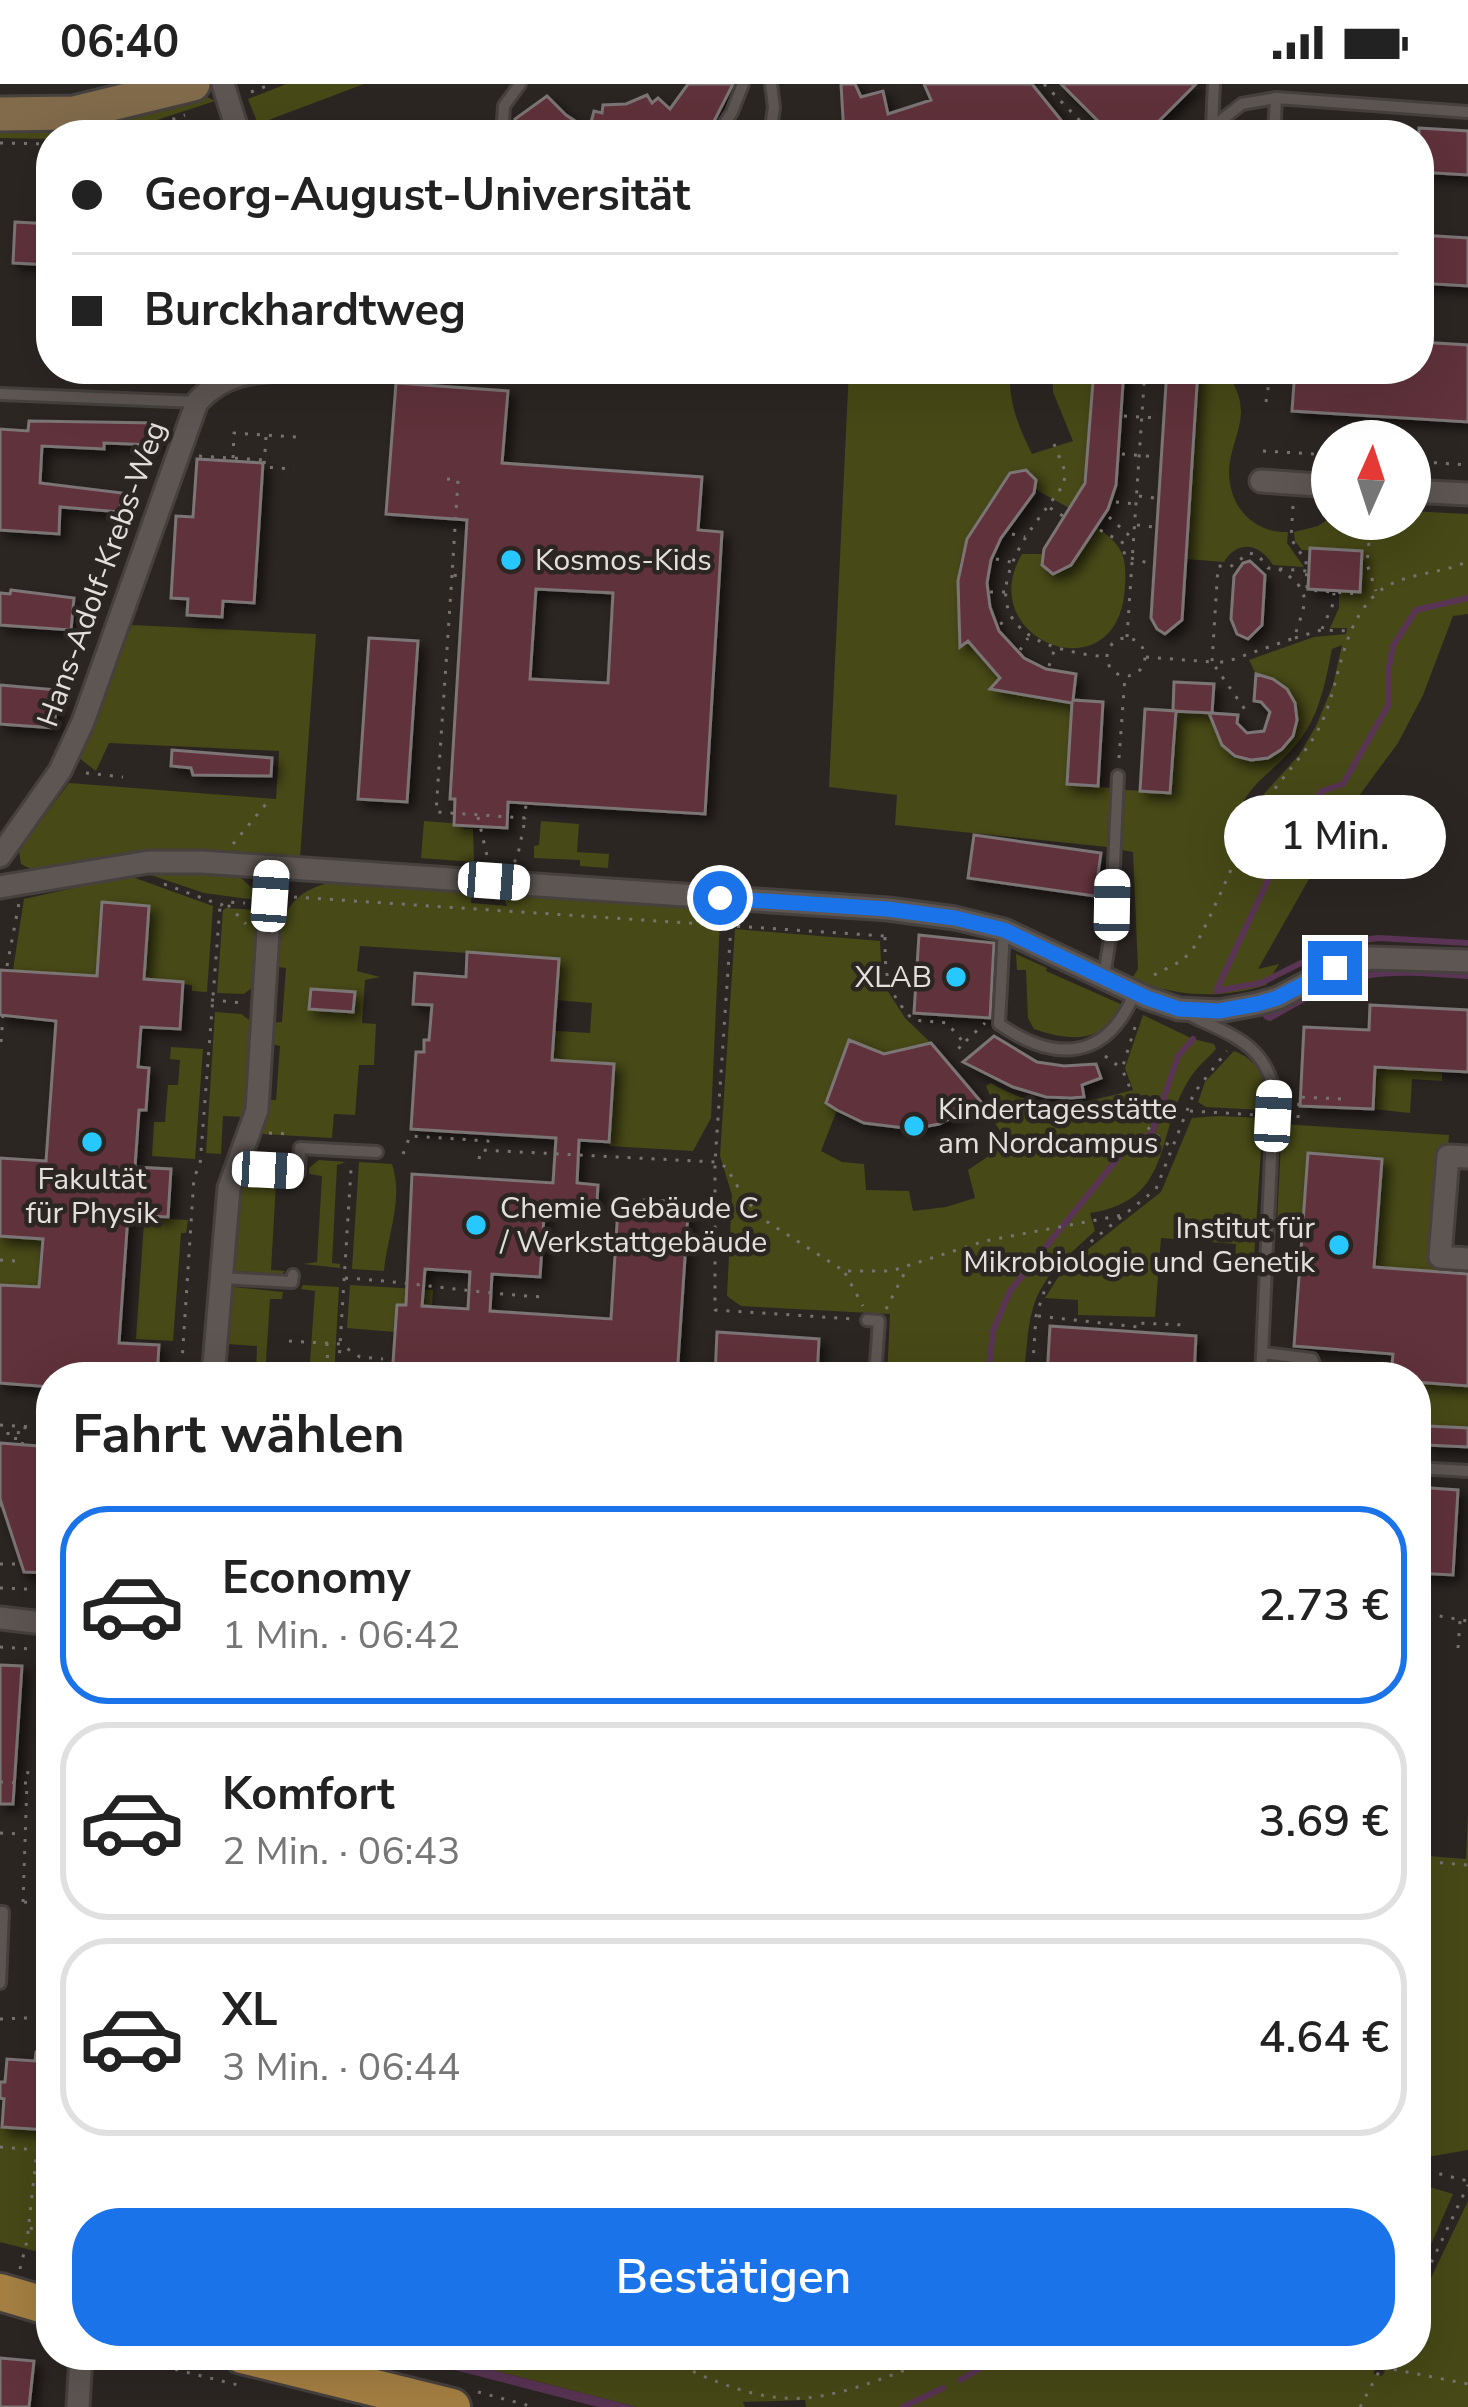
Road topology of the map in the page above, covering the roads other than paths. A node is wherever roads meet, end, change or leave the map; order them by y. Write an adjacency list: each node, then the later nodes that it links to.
1 (520, 84): 10 (lane)
2 (743, 84): 11 (lane)
3 (771, 84): 12 (lane)
4 (1214, 84): 13 (lane)
5 (1276, 98): 8 (lane); 14 (lane); 15 (lane)
6 (190, 99): 9 (street)
7 (0, 110): 9 (street)
8 (1468, 112)
9 (125, 118)
10 (504, 120)
11 (727, 120)
12 (772, 120)
13 (1212, 120)
14 (1219, 120)
15 (1275, 120)
16 (217, 384): 18 (street, Hans-Adolf-Krebs-Weg)
17 (0, 394): 18 (lane)
18 (196, 402): 24 (street, Hans-Adolf-Krebs-Weg)
19 (1261, 482): 20 (street)
20 (1311, 485)
21 (1431, 492): 22 (street)
22 (1468, 494)
23 (1118, 776): 29 (lane)
24 (0, 856)
25 (272, 867): 26 (street); 27 (street); 33 (street)
26 (0, 887)
27 (1004, 930): 29 (street); 29 (lane)
28 (1468, 961): 30 (street)
29 (1127, 988): 30 (street)
30 (1179, 1009): 38 (lane)
31 (377, 1153): 33 (lane)
32 (1468, 1157): 34 (street)
33 (236, 1168): 36 (street)
34 (1468, 1259)
35 (293, 1275): 36 (lane)
36 (223, 1278): 39 (street)
37 (873, 1321): 40 (lane)
38 (1262, 1353): 41 (lane); 42 (lane)
39 (215, 1362)
40 (874, 1362)
41 (1262, 1362)
42 (1313, 1362)
43 (1431, 1469): 44 (lane)
44 (1468, 1471)
45 (0, 1618): 46 (street)
46 (36, 1622)
47 (0, 1912): 48 (lane)
48 (0, 1983)
49 (10, 2282): 50 (main road)
50 (36, 2298)
51 (80, 2370): 53 (street)
52 (303, 2370): 54 (main road)
53 (78, 2407)
54 (452, 2407)

